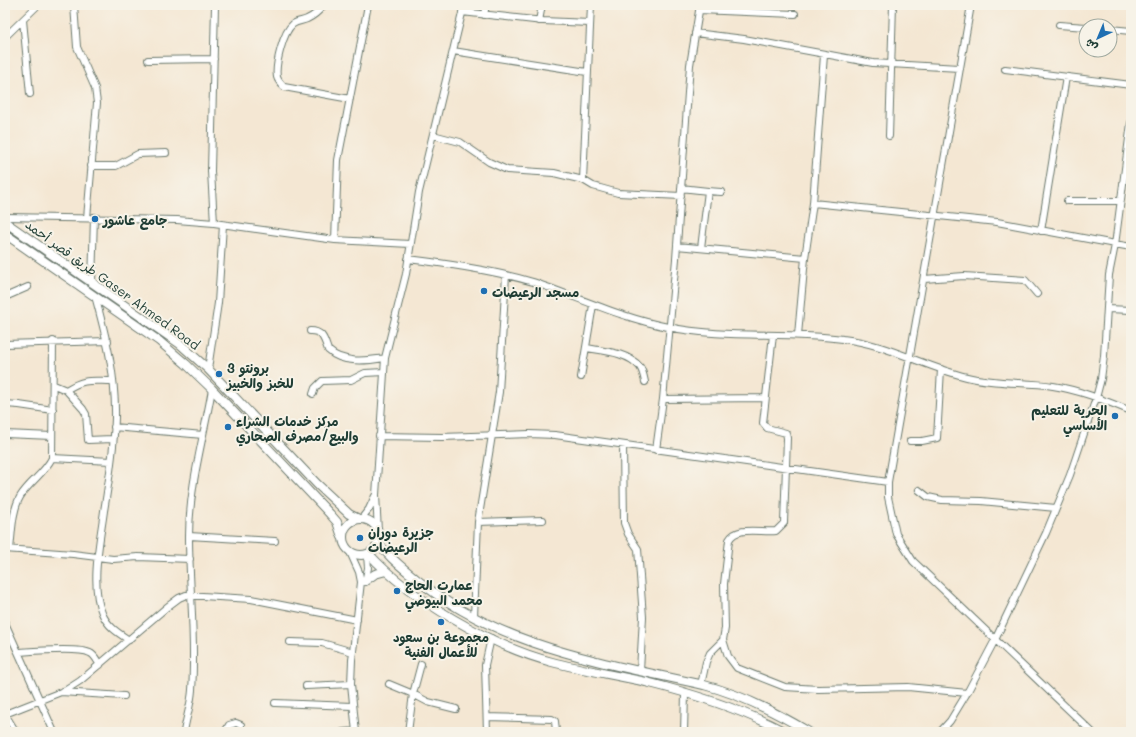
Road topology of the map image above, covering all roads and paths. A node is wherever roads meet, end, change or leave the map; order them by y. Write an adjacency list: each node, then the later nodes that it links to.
1 (38, 5): 16 (street)
2 (74, 5): 41 (street)
3 (215, 5): 27 (street)
4 (324, 5): 36 (street)
5 (368, 5): 36 (street)
6 (464, 5): 13 (street)
7 (486, 5): 15 (street)
8 (542, 5): 17 (street)
9 (591, 5): 18 (street)
10 (893, 5): 29 (street)
11 (971, 5): 30 (street)
12 (700, 8): 14 (street); 23 (street)
13 (462, 12): 15 (street); 25 (street)
14 (795, 14)
15 (484, 15): 17 (street)
16 (23, 20): 24 (street); 35 (street)
17 (539, 21): 18 (street)
18 (590, 23): 32 (street)
19 (1060, 25): 20 (street)
20 (1078, 26)
21 (1118, 30): 22 (street)
22 (1131, 31)
23 (695, 33): 26 (street); 43 (street)
24 (5, 37)
25 (453, 51): 32 (street); 38 (street)
26 (824, 55): 29 (street); 49 (street)
27 (214, 59): 28 (street); 55 (street)
28 (148, 60)
29 (891, 65): 30 (street); 39 (street)
30 (959, 68): 51 (street)
31 (1005, 69): 33 (street)
32 (587, 72): 42 (street)
33 (1066, 77): 34 (street); 57 (street)
34 (1131, 85)
35 (30, 94)
36 (350, 99): 59 (street)
37 (1131, 122): 48 (street)
38 (433, 135): 42 (street); 60 (street)
39 (889, 136)
40 (166, 153): 41 (street)
41 (91, 166): 52 (street)
42 (583, 180): 46 (street)
43 (682, 188): 44 (street); 46 (street)
44 (708, 191): 45 (street); 64 (street)
45 (721, 192)
46 (681, 196): 62 (street)
47 (1067, 201): 48 (street)
48 (1120, 201): 61 (street)
49 (813, 203): 51 (street); 65 (street)
50 (5, 217): 52 (street)
51 (934, 217): 57 (street); 68 (street)
52 (87, 218): 53 (street)
53 (94, 218): 55 (street); 69 (street)
54 (5, 222): 69 (main road, طريق قصر أحمد Gaser Ahmed Road)
55 (214, 223): 56 (street)
56 (223, 225): 59 (street); 87 (street)
57 (1041, 231): 61 (street)
58 (5, 234): 72 (main road, طريق قصر أحمد Gaser Ahmed Road)
59 (335, 240): 60 (street)
60 (410, 244): 66 (street)
61 (1115, 245): 63 (street); 75 (street)
62 (677, 246): 64 (street); 77 (street)
63 (1131, 247)
64 (701, 248): 65 (street)
65 (805, 258): 80 (street)
66 (408, 259): 67 (street); 86 (street)
67 (506, 275): 74 (street); 105 (street)
68 (924, 279): 71 (street); 85 (street)
69 (92, 283): 87 (main road, طريق قصر أحمد Gaser Ahmed Road)
70 (28, 287): 73 (street)
71 (1037, 294)
72 (94, 296): 81 (street); 94 (main road, طريق قصر أحمد Gaser Ahmed Road)
73 (5, 297)
74 (593, 305): 77 (street); 84 (street)
75 (1108, 309): 76 (street); 98 (street)
76 (1131, 310)
77 (669, 328): 79 (street); 99 (street)
78 (310, 330): 86 (street)
79 (773, 335): 80 (street); 97 (street)
80 (798, 335): 85 (street)
81 (108, 341): 82 (street); 91 (street)
82 (53, 342): 83 (street); 93 (street)
83 (5, 344)
84 (586, 348): 90 (street); 92 (street)
85 (911, 357): 88 (street); 116 (street)
86 (385, 358): 89 (street)
87 (208, 369): 120 (main road, طريق قصر أحمد Gaser Ahmed Road)
88 (941, 369): 98 (street); 110 (street)
89 (384, 372): 96 (street); 108 (street)
90 (581, 377)
91 (112, 381): 95 (street); 103 (street)
92 (645, 382)
93 (54, 385): 95 (street); 101 (street)
94 (212, 389): 106 (street); 125 (main road, طريق قصر أحمد Gaser Ahmed Road)
95 (66, 390): 109 (street)
96 (313, 394)
97 (765, 398): 99 (street); 115 (street)
98 (1096, 398): 102 (street); 119 (street)
99 (664, 399): 112 (street)
100 (5, 404): 101 (street)
101 (53, 410): 107 (street)
102 (1131, 411)
103 (114, 427): 106 (street); 109 (street)
104 (5, 434): 107 (street)
105 (493, 434): 108 (street); 111 (street); 122 (street)
106 (203, 435): 124 (street)
107 (52, 436): 113 (street)
108 (379, 436): 118 (street)
109 (112, 439): 114 (street)
110 (910, 441)
111 (623, 445): 112 (street); 149 (street)
112 (656, 450): 115 (street)
113 (52, 458): 114 (street); 128 (street)
114 (110, 461): 131 (street)
115 (787, 468): 116 (street); 142 (street)
116 (888, 482): 143 (street)
117 (920, 490): 119 (street)
118 (376, 495): 120 (street); 123 (street)
119 (1056, 508): 143 (street)
120 (360, 519): 123 (main road); 125 (main road)
121 (543, 520): 122 (street)
122 (478, 522): 137 (street)
123 (378, 531): 127 (main road)
124 (189, 536): 126 (street); 132 (street)
125 (342, 537): 129 (main road)
126 (275, 541)
127 (378, 542): 130 (main road); 137 (main road)
128 (8, 549): 131 (street)
129 (350, 552): 130 (main road); 135 (street)
130 (368, 554): 133 (main road); 134 (street)
131 (98, 557): 132 (street); 141 (street)
132 (190, 559): 136 (street)
133 (386, 571): 134 (main road); 140 (main road)
134 (365, 581): 135 (street)
135 (361, 591): 138 (street)
136 (192, 595): 138 (street); 141 (street); 169 (street)
137 (474, 617): 149 (main road)
138 (357, 620): 146 (street)
139 (5, 623): 145 (street)
140 (491, 638): 157 (main road); 164 (street)
141 (129, 640): 148 (street)
142 (722, 640): 152 (street); 155 (street)
143 (995, 640): 155 (street); 179 (street)
144 (290, 642): 146 (street)
145 (19, 652): 148 (street); 159 (street)
146 (353, 652): 150 (street)
147 (421, 664): 156 (street)
148 (100, 665): 154 (street)
149 (640, 671): 152 (main road)
150 (351, 684): 153 (street); 161 (street)
151 (389, 684): 156 (street)
152 (701, 685): 177 (main road)
153 (306, 686)
154 (60, 692): 158 (street); 159 (street)
155 (967, 693): 178 (street)
156 (413, 694): 162 (street); 172 (street)
157 (685, 694): 175 (street); 176 (main road)
158 (124, 696)
159 (39, 700): 163 (street); 168 (street)
160 (275, 703): 161 (street)
161 (352, 706): 166 (street)
162 (456, 709)
163 (5, 714): 167 (street)
164 (487, 717): 173 (street); 174 (street)
165 (241, 725): 170 (street)
166 (355, 731): 171 (street)
167 (16, 732)
168 (54, 732)
169 (184, 732)
170 (226, 732)
171 (343, 732)
172 (408, 732)
173 (487, 732)
174 (556, 732)
175 (684, 732)
176 (785, 732)
177 (809, 732)
178 (940, 732)
179 (1092, 732)

